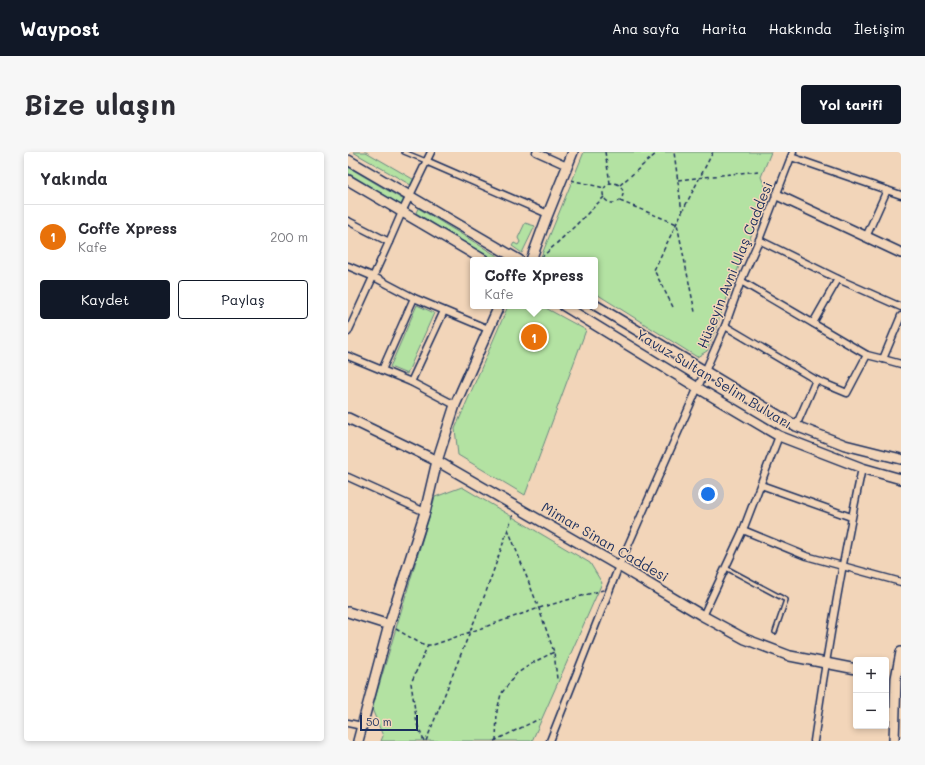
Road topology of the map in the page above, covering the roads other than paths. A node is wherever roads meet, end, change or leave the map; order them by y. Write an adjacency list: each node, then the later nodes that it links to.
1 (404, 152): 7 (lane)
2 (430, 152): 7 (street)
3 (536, 152): 8 (street)
4 (573, 152): 8 (main road)
5 (792, 155): 10 (street); 11 (street, Hüseyin Avni Ulaş Caddesi)
6 (348, 160): 13 (main road)
7 (426, 161): 13 (street); 15 (street)
8 (567, 166): 15 (main road)
9 (348, 180): 14 (main road)
10 (887, 190): 12 (street); 17 (street)
11 (777, 195): 17 (main road); 18 (street, Hüseyin Avni Ulaş Caddesi)
12 (901, 195)
13 (410, 196): 14 (street); 22 (main road)
14 (402, 212): 19 (street); 21 (main road)
15 (548, 214): 23 (main road)
16 (348, 221): 19 (street)
17 (866, 237): 20 (main road)
18 (759, 240): 26 (street); 27 (street, Hüseyin Avni Ulaş Caddesi)
19 (390, 242): 25 (street)
20 (901, 253)
21 (479, 257)
22 (514, 257)
23 (537, 257)
24 (348, 266): 25 (street)
25 (374, 277): 28 (street); 38 (street)
26 (838, 279): 30 (street); 35 (street)
27 (741, 281): 35 (street); 36 (street, Hüseyin Avni Ulaş Caddesi)
28 (414, 298): 33 (street); 43 (street)
29 (598, 307): 44 (main road, Yavuz Sultan Selim Bulvarı)
30 (901, 307)
31 (498, 309): 37 (main road)
32 (569, 309): 47 (main road, Yavuz Sultan Selim Bulvarı)
33 (444, 311): 37 (street); 46 (street)
34 (901, 316): 41 (street)
35 (813, 323): 39 (street)
36 (725, 326): 44 (street, Hüseyin Avni Ulaş Caddesi); 45 (street)
37 (488, 329): 48 (main road)
38 (348, 332)
39 (867, 355): 41 (street); 45 (street)
40 (348, 356): 43 (street)
41 (882, 359): 42 (street)
42 (901, 364)
43 (382, 370): 46 (street)
44 (706, 371): 47 (street, Hüseyin Avni Ulaş Caddesi); 50 (main road, Yavuz Sultan Selim Bulvarı)
45 (816, 380): 50 (street)
46 (411, 382): 48 (street)
47 (698, 388): 51 (main road, Yavuz Sultan Selim Bulvarı); 61 (street, Hüseyin Avni Ulaş Caddesi)
48 (455, 405): 53 (main road)
49 (348, 418): 53 (main road, Mimar Sinan Caddesi)
50 (796, 426): 52 (main road, Yavuz Sultan Selim Bulvarı)
51 (779, 436): 54 (main road, Yavuz Sultan Selim Bulvarı); 57 (street)
52 (901, 459)
53 (437, 461): 58 (main road); 61 (main road, Mimar Sinan Caddesi)
54 (862, 468): 56 (main road, Yavuz Sultan Selim Bulvarı); 59 (street)
55 (348, 477): 58 (street)
56 (901, 479)
57 (761, 485): 59 (street); 60 (street)
58 (425, 512): 67 (main road)
59 (851, 517): 62 (street)
60 (743, 530): 62 (street); 63 (street)
61 (619, 566): 66 (main road, Mimar Sinan Caddesi); 76 (street, Hüseyin Avni Ulaş Caddesi)
62 (843, 567): 64 (street); 70 (street)
63 (726, 568): 66 (street); 68 (lane)
64 (901, 582)
65 (348, 612): 67 (main road)
66 (703, 616): 70 (main road, Mimar Sinan Caddesi)
67 (389, 625): 74 (main road)
68 (774, 632)
69 (901, 652): 72 (main road)
70 (825, 662): 71 (main road, Mimar Sinan Caddesi); 77 (street)
71 (853, 668)
72 (898, 678): 78 (main road)
73 (348, 723): 74 (street)
74 (362, 726): 75 (main road)
75 (358, 741)
76 (550, 741)
77 (814, 741)
78 (894, 741)

